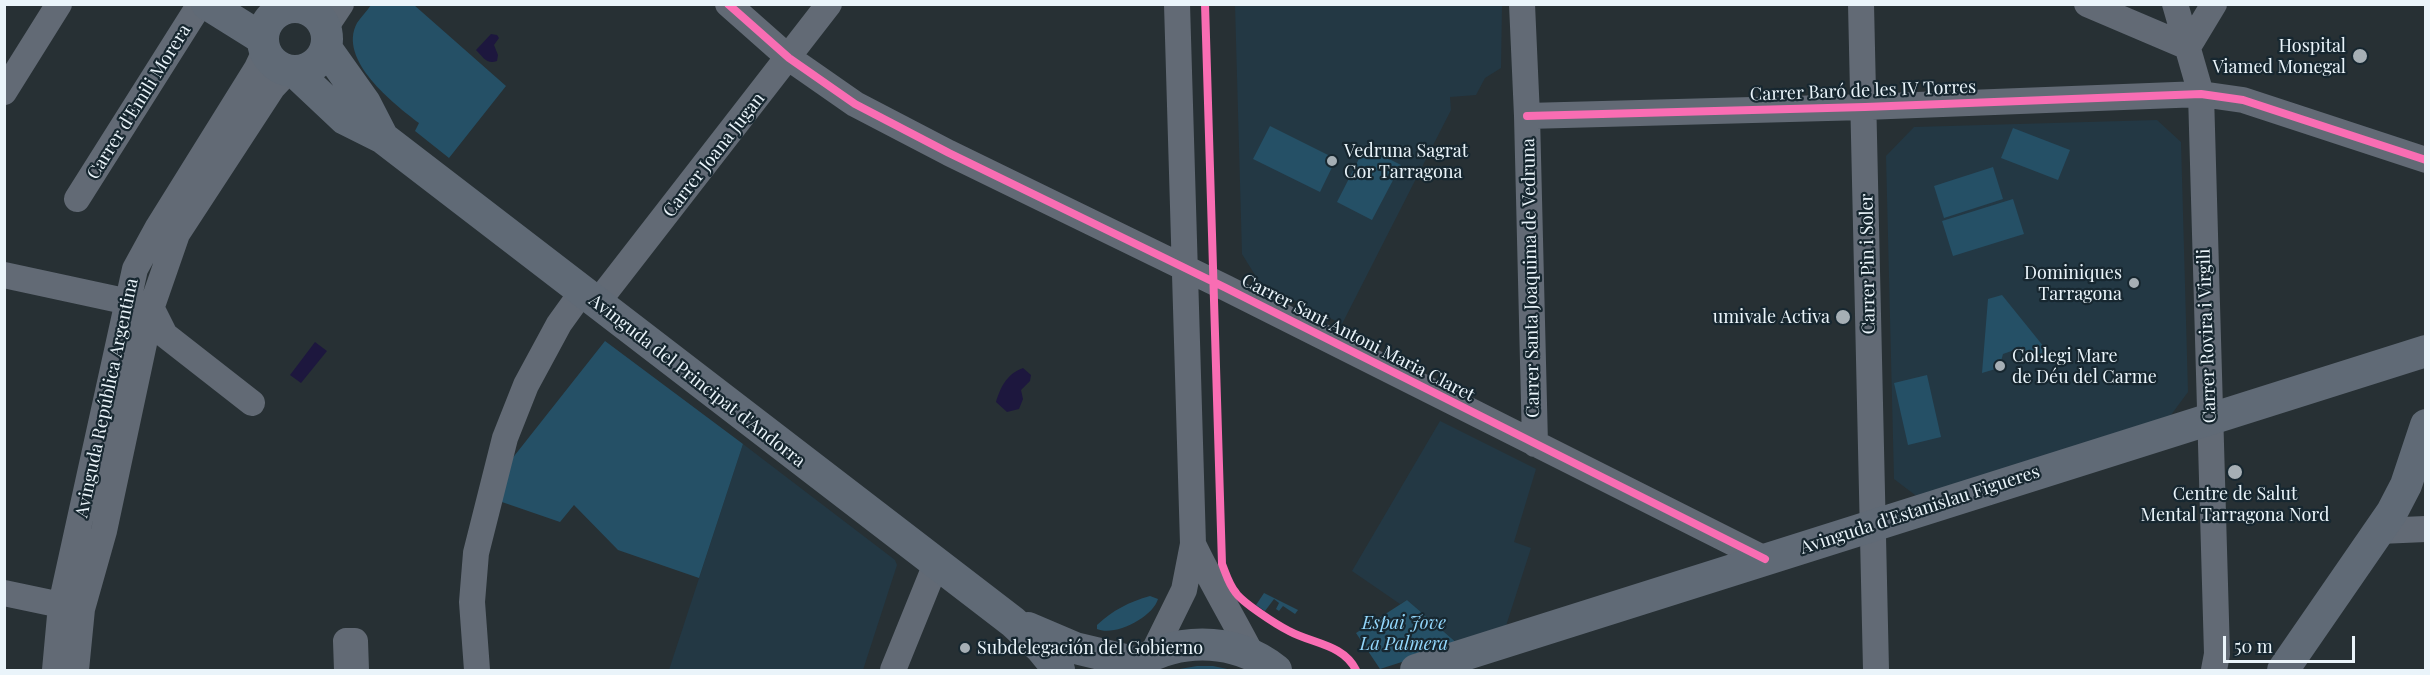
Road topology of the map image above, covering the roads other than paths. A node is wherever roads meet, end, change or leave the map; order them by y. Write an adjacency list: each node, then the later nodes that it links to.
1 (59, 4): 17 (street)
2 (200, 4): 23 (street, Carrer d'Emili Morera)
3 (207, 4): 15 (main road, Avinguda del Principat d'Andorra)
4 (728, 4): 16 (street, Carrer Sant Antoni Maria Claret)
5 (829, 4): 16 (street, Carrer Joana Jugan)
6 (1177, 4): 24 (street)
7 (1522, 4): 20 (street, Carrer Santa Joaquima de Vedruna)
8 (1862, 4): 19 (street, Carrer Pin i Soler)
9 (2087, 4): 14 (street)
10 (2175, 4): 14 (street, Carrer Rovira i Virgili)
11 (2214, 4): 14 (street)
12 (291, 6): 13 (main road); 15 (main road)
13 (331, 27): 15 (main road); 21 (main road, Avinguda del Principat d'Andorra)
14 (2188, 47): 18 (street, Carrer Rovira i Virgili)
15 (277, 58): 21 (main road, Avinguda del Principat d'Andorra); 27 (street, Avinguda República Argentina)
16 (789, 58): 24 (street, Carrer Sant Antoni Maria Claret); 26 (street, Carrer Joana Jugan)
17 (4, 92)
18 (2201, 94): 19 (street, Carrer Baró de les IV Torres); 22 (street, Carrer Baró de les IV Torres); 30 (street, Carrer Rovira i Virgili)
19 (1865, 107): 20 (street, Carrer Baró de les IV Torres); 33 (street, Carrer Pin i Soler)
20 (1527, 116): 32 (street, Carrer Santa Joaquima de Vedruna)
21 (382, 138): 26 (main road, Avinguda del Principat d'Andorra)
22 (2426, 160)
23 (77, 199)
24 (1186, 269): 32 (street, Carrer Sant Antoni Maria Claret); 36 (street)
25 (4, 275): 27 (street)
26 (590, 298): 38 (main road, Avinguda del Principat d'Andorra); 48 (street, Carrer Joana Jugan)
27 (140, 305): 28 (street, Avinguda República Argentina); 28 (street); 40 (street, Avinguda República Argentina)
28 (144, 350): 45 (street, Avinguda República Argentina)
29 (2426, 351): 30 (main road, Avinguda d'Estanislau Figueres)
30 (2209, 419): 33 (main road, Avinguda d'Estanislau Figueres); 53 (street, Carrer Rovira i Virgili)
31 (2426, 425): 35 (main road)
32 (1534, 444): 37 (street, Carrer Sant Antoni Maria Claret)
33 (1874, 524): 37 (main road, Avinguda d'Estanislau Figueres); 52 (street, Carrer Pin i Soler)
34 (2426, 529): 35 (street)
35 (2379, 531): 54 (main road)
36 (1193, 544): 42 (street); 43 (street)
37 (1765, 559): 51 (main road, Avinguda d'Estanislau Figueres)
38 (936, 564): 41 (main road, Avinguda del Principat d'Andorra); 49 (street)
39 (4, 592): 40 (street)
40 (61, 605): 44 (street, Avinguda República Argentina)
41 (1013, 622): 42 (main road, Avinguda del Principat d'Andorra); 50 (main road, Avinguda del Principat d'Andorra)
42 (1140, 663): 43 (main road)
43 (1264, 663)
44 (55, 670)
45 (76, 670)
46 (347, 670): 47 (street)
47 (356, 670)
48 (477, 670)
49 (893, 670)
50 (1059, 670)
51 (1416, 670)
52 (1876, 670)
53 (2214, 670)
54 (2283, 670)

